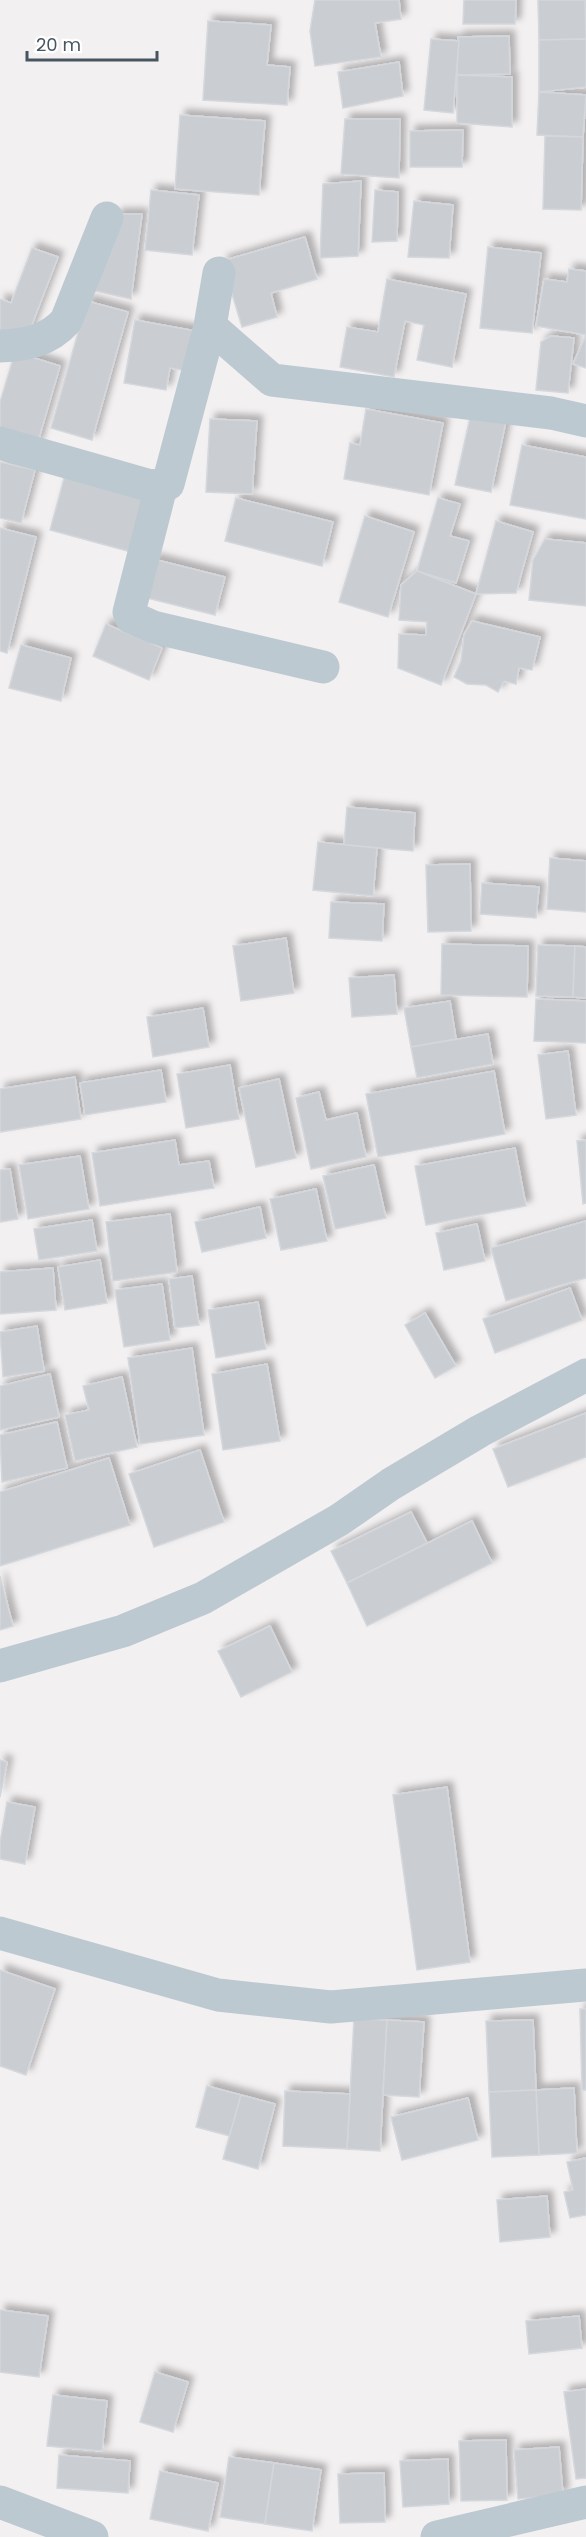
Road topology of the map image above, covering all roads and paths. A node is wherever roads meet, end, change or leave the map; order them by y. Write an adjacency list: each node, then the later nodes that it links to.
1 (107, 218): 4 (street)
2 (219, 273): 3 (street)
3 (210, 326): 5 (street); 7 (street)
4 (0, 346)
5 (586, 421)
6 (0, 443): 7 (street)
7 (161, 487): 8 (street)
8 (323, 667)
9 (586, 1375): 10 (street)
10 (0, 1666)
11 (0, 1934): 12 (street)
12 (586, 1985)
13 (0, 2502): 15 (street)
14 (586, 2502): 16 (street)
15 (93, 2537)
16 (437, 2537)

